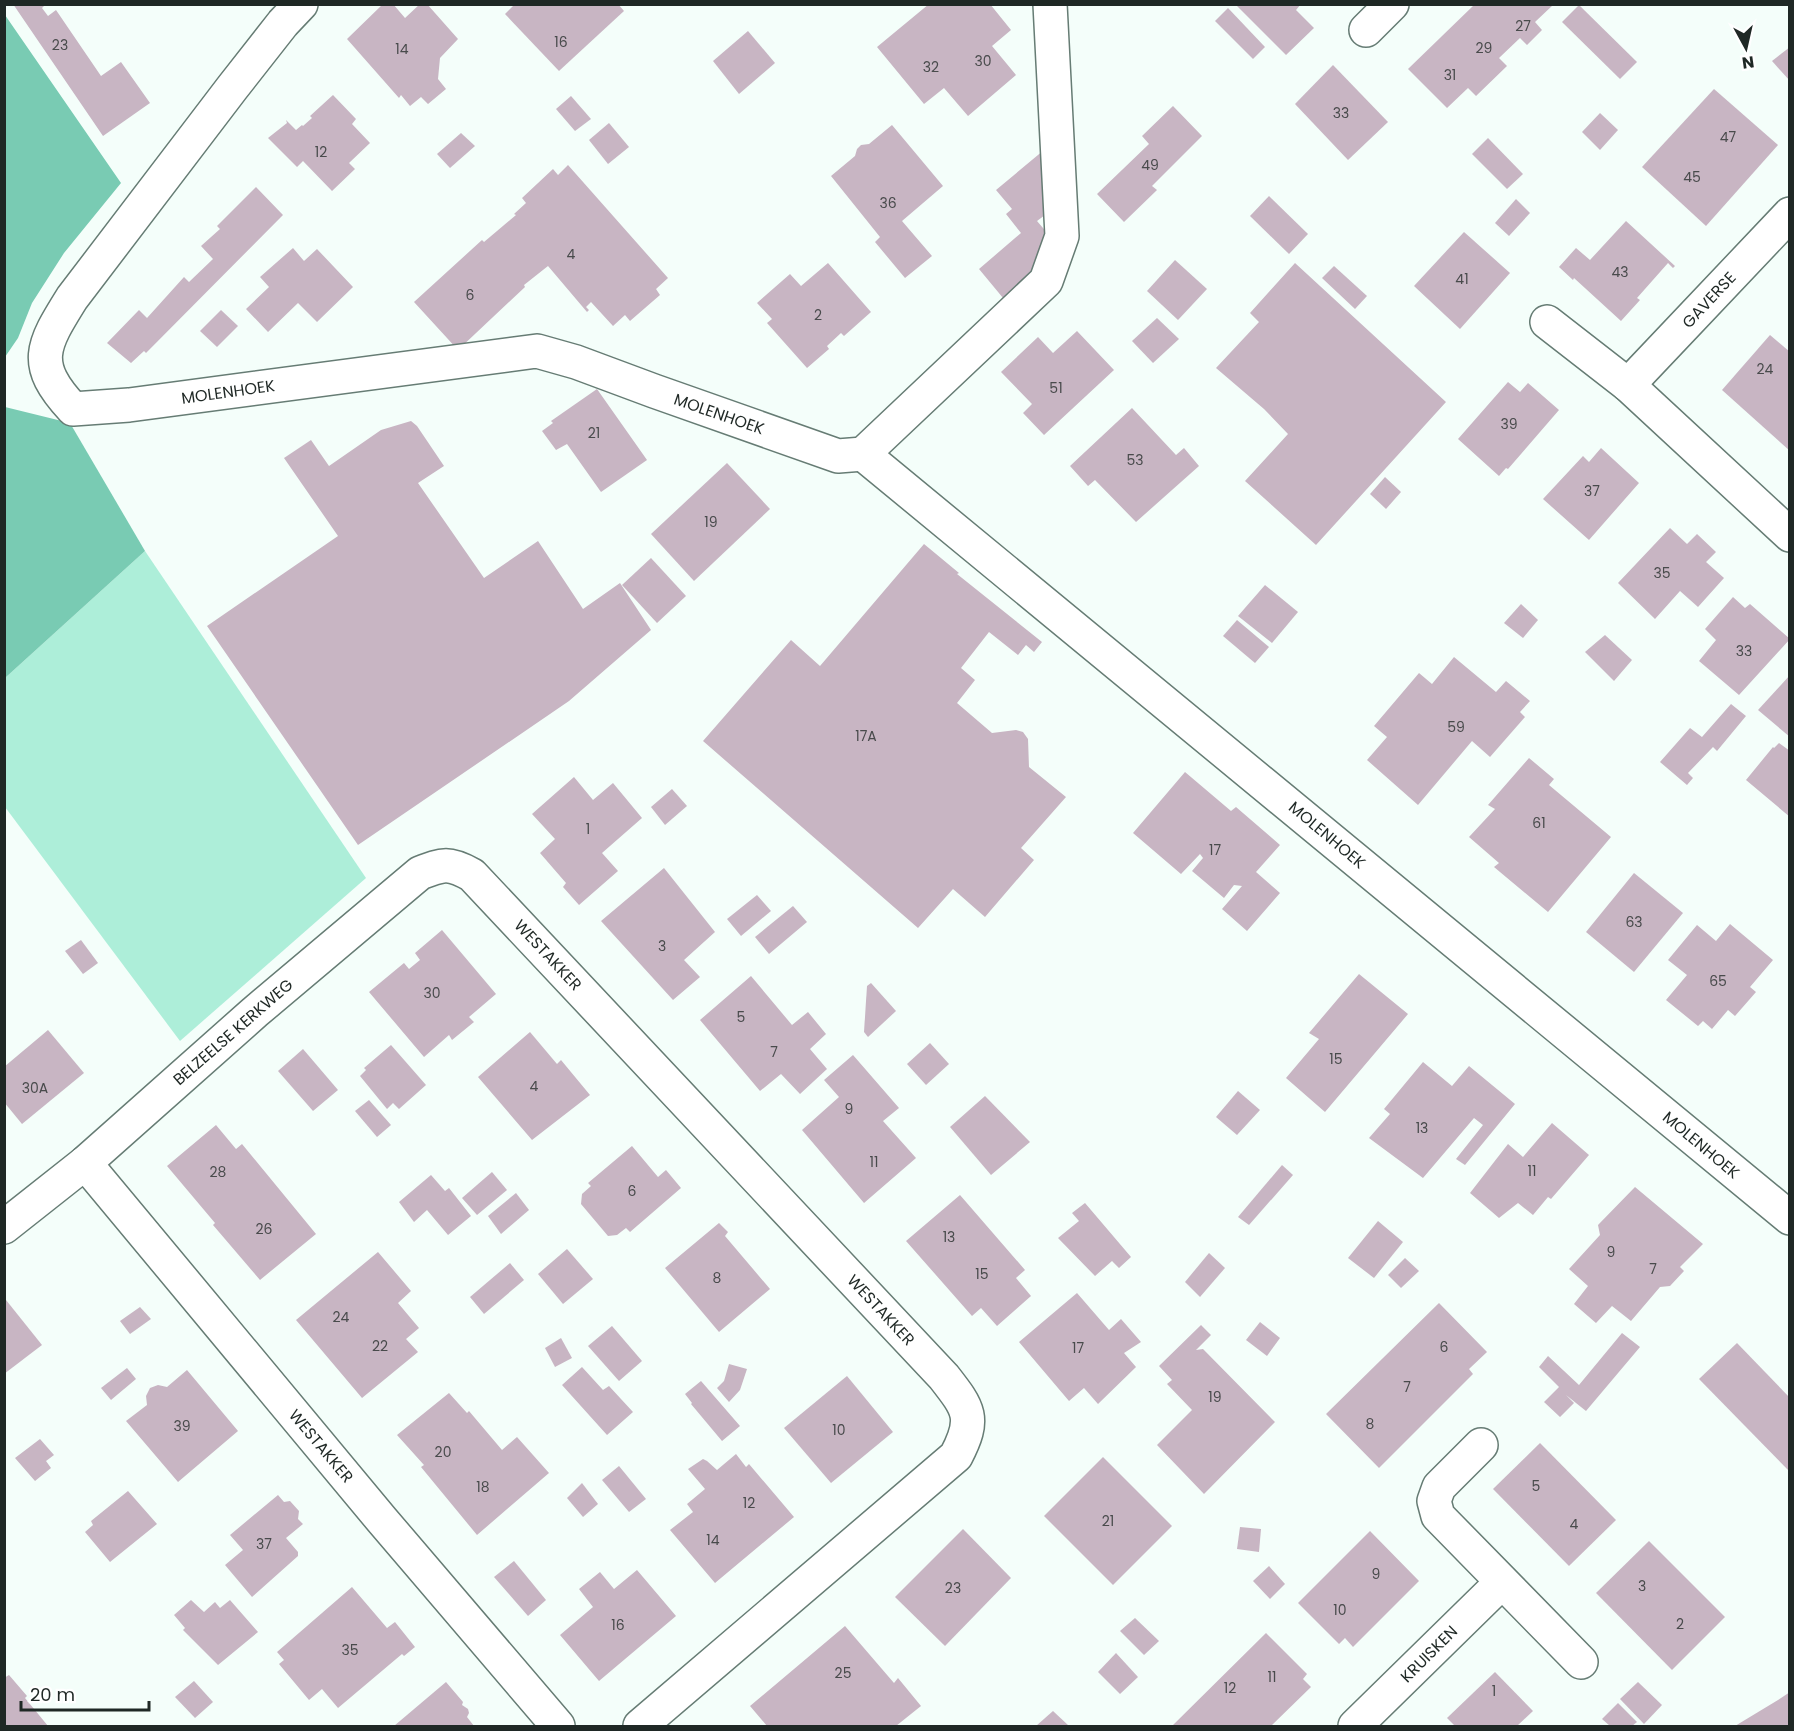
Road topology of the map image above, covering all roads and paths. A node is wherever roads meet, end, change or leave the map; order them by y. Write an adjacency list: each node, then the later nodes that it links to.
1 (301, 4): 8 (street, MOLENHOEK)
2 (1050, 4): 8 (street)
3 (1391, 5): 4 (street)
4 (1366, 30)
5 (1790, 214): 7 (street, GAVERSE)
6 (1547, 322): 7 (street)
7 (1628, 386): 9 (street)
8 (863, 454): 12 (street, MOLENHOEK)
9 (1790, 536)
10 (472, 875): 11 (street, BELZEELSE KERKWEG); 18 (street, WESTAKKER)
11 (85, 1163): 13 (street, BELZEELSE KERKWEG); 17 (street, WESTAKKER)
12 (1790, 1218)
13 (4, 1227)
14 (1481, 1445): 15 (street)
15 (1502, 1582): 16 (street); 19 (street, KRUISKEN)
16 (1581, 1662)
17 (558, 1726)
18 (640, 1726)
19 (1356, 1726)

